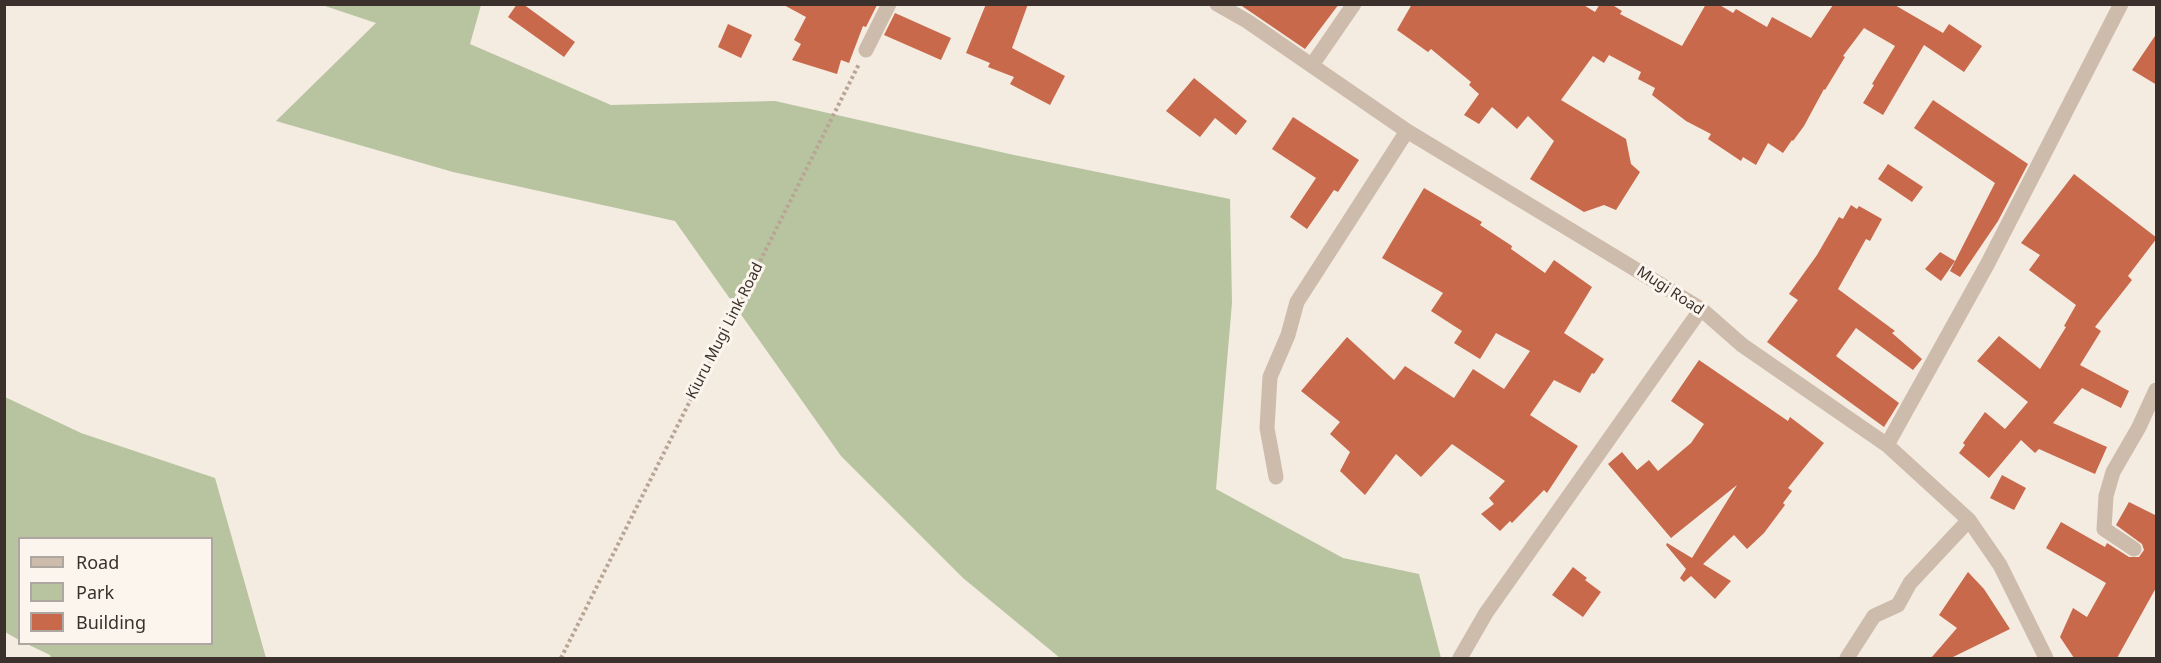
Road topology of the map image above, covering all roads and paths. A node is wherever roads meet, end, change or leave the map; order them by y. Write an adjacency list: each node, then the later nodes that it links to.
1 (889, 4): 5 (street)
2 (1217, 4): 6 (street, Mugi Road)
3 (1354, 4): 6 (street)
4 (2121, 4): 10 (street)
5 (866, 50): 14 (path, Kiuru Mugi Link Road)
6 (1312, 64): 7 (street, Mugi Road)
7 (1407, 131): 8 (street, Mugi Road); 11 (street)
8 (1701, 309): 10 (street, Mugi Road); 15 (street)
9 (2157, 390): 13 (street)
10 (1887, 445): 12 (street, Mugi Road)
11 (1276, 477)
12 (1970, 520): 16 (street); 17 (street, Mugi Road)
13 (2134, 549)
14 (561, 658)
15 (1460, 658)
16 (1847, 658)
17 (2046, 658)

